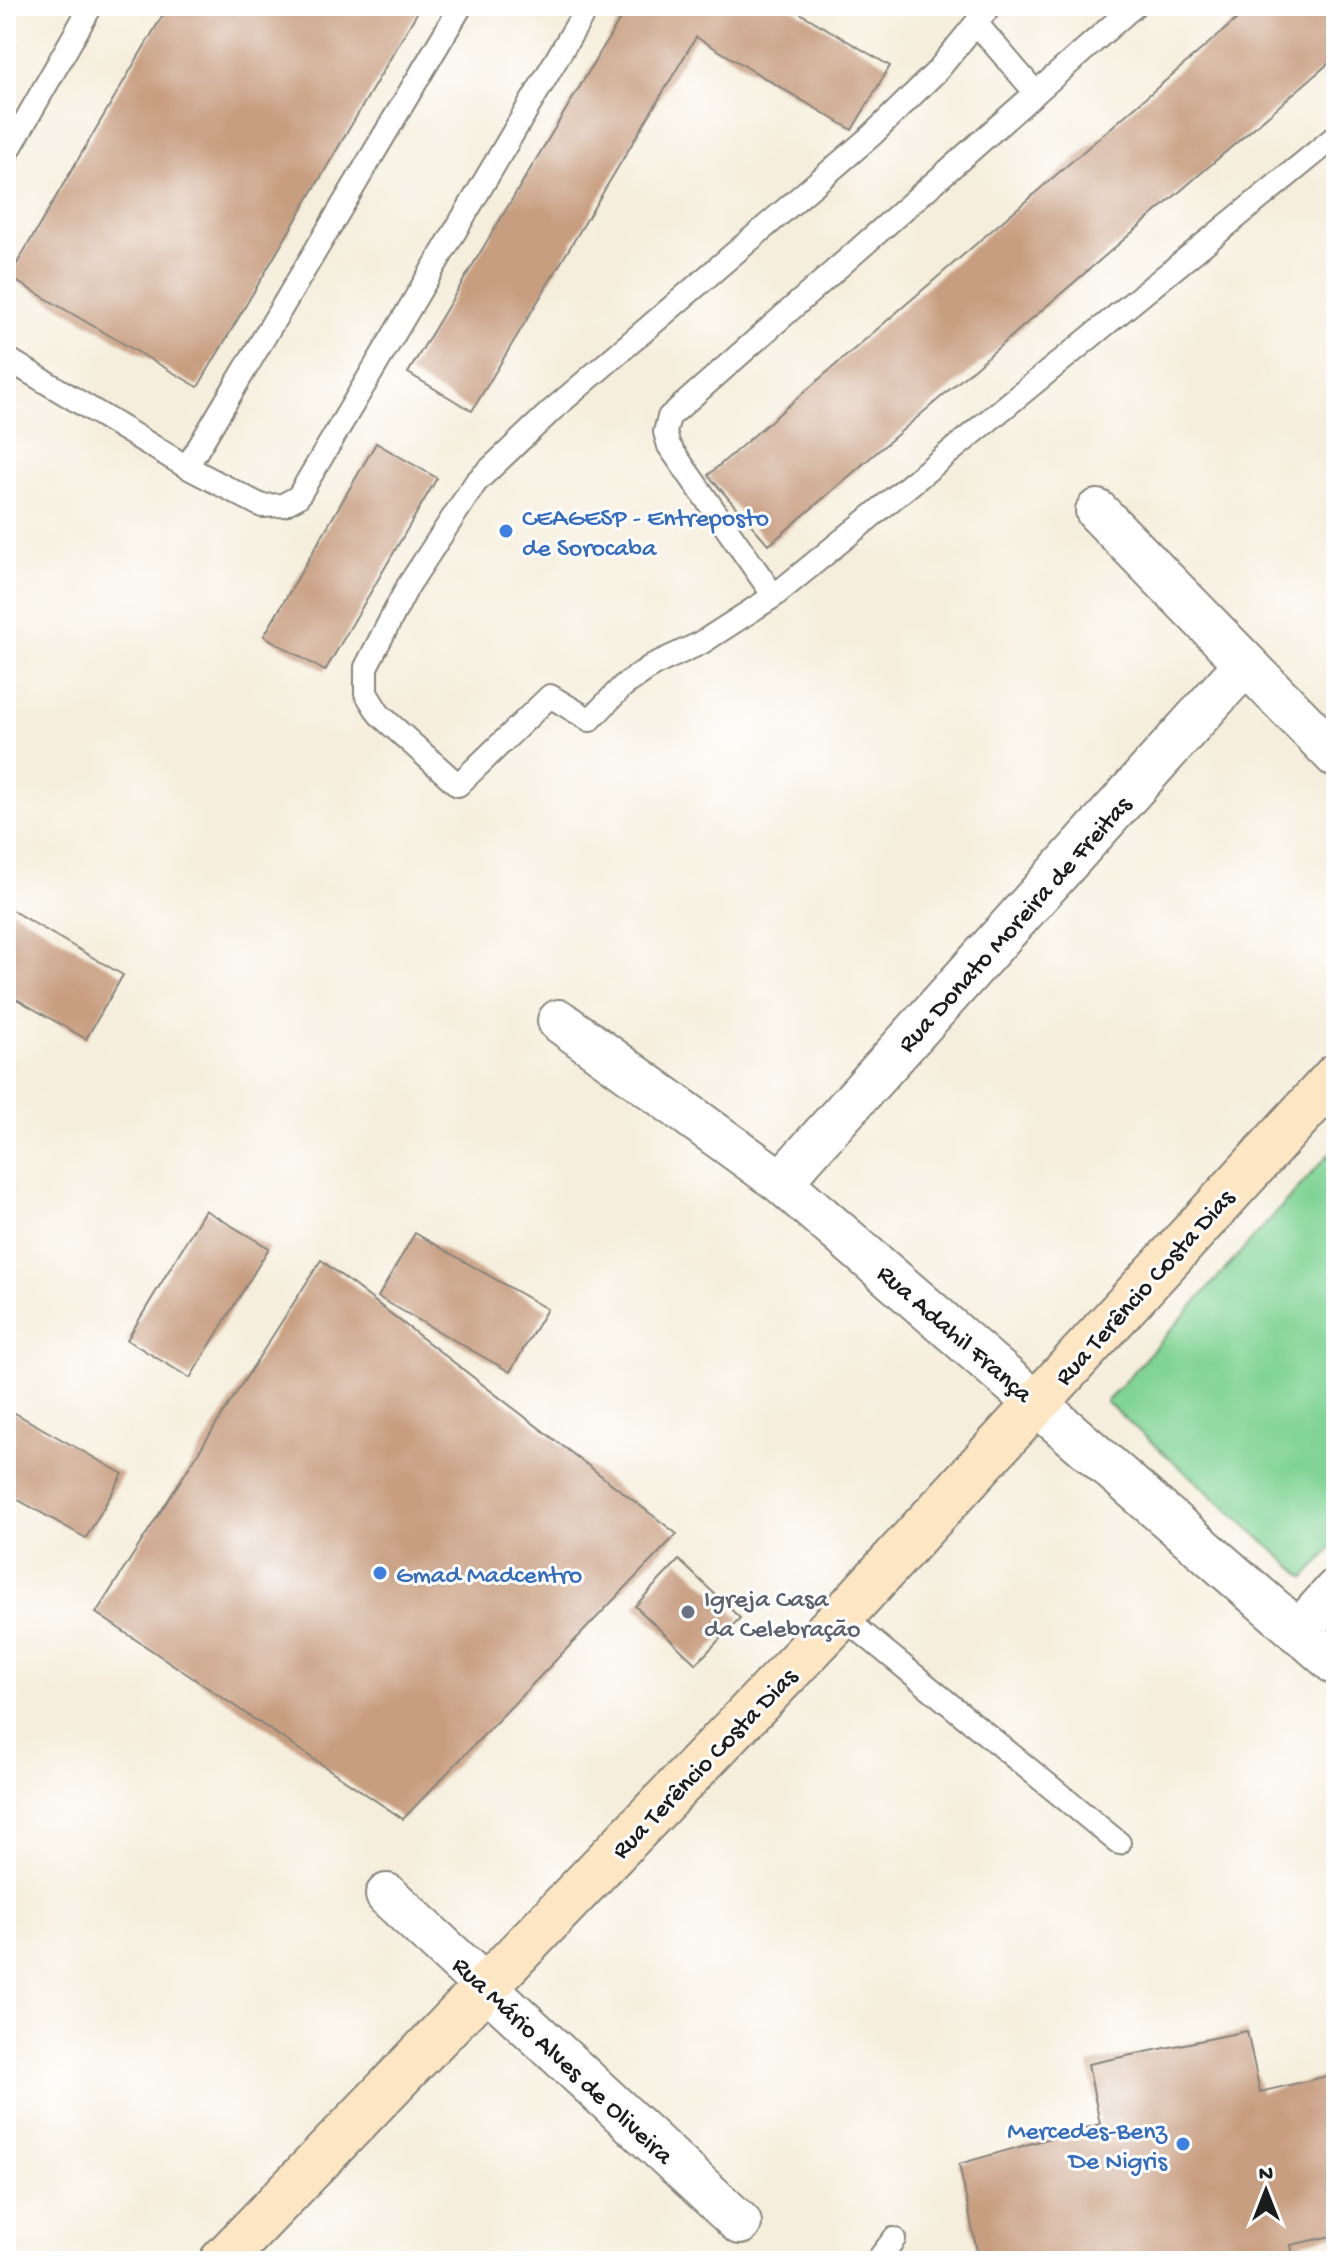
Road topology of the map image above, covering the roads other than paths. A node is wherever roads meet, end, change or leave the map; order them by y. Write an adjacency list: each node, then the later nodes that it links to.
1 (91, 6): 8 (lane)
2 (461, 6): 10 (lane)
3 (588, 6): 10 (lane)
4 (1134, 6): 6 (lane)
5 (983, 14): 6 (lane); 12 (lane)
6 (1036, 93): 12 (lane)
7 (1336, 136): 12 (lane)
8 (6, 155)
9 (6, 358): 10 (lane)
10 (187, 467)
11 (1097, 511): 13 (street)
12 (774, 596)
13 (1247, 666): 14 (street); 17 (street, Rua Donato Moreira de Freitas)
14 (1336, 756)
15 (559, 1021): 17 (street, Rua Adahil França)
16 (1336, 1076): 18 (street, Rua Terêncio Costa Dias)
17 (781, 1182): 18 (street, Rua Adahil França)
18 (1037, 1403): 20 (street, Rua Terêncio Costa Dias); 21 (street, Rua Adahil França)
19 (1336, 1590): 21 (street)
20 (842, 1616): 23 (lane); 25 (street, Rua Terêncio Costa Dias)
21 (1298, 1632): 22 (street, Rua Adahil França)
22 (1336, 1664)
23 (1119, 1843)
24 (387, 1895): 25 (street, Rua Mário Alves de Oliveira)
25 (486, 1987): 26 (street, Rua Mário Alves de Oliveira); 27 (street, Rua Terêncio Costa Dias)
26 (740, 2223)
27 (222, 2261)
28 (877, 2261): 29 (lane)
29 (895, 2261)

